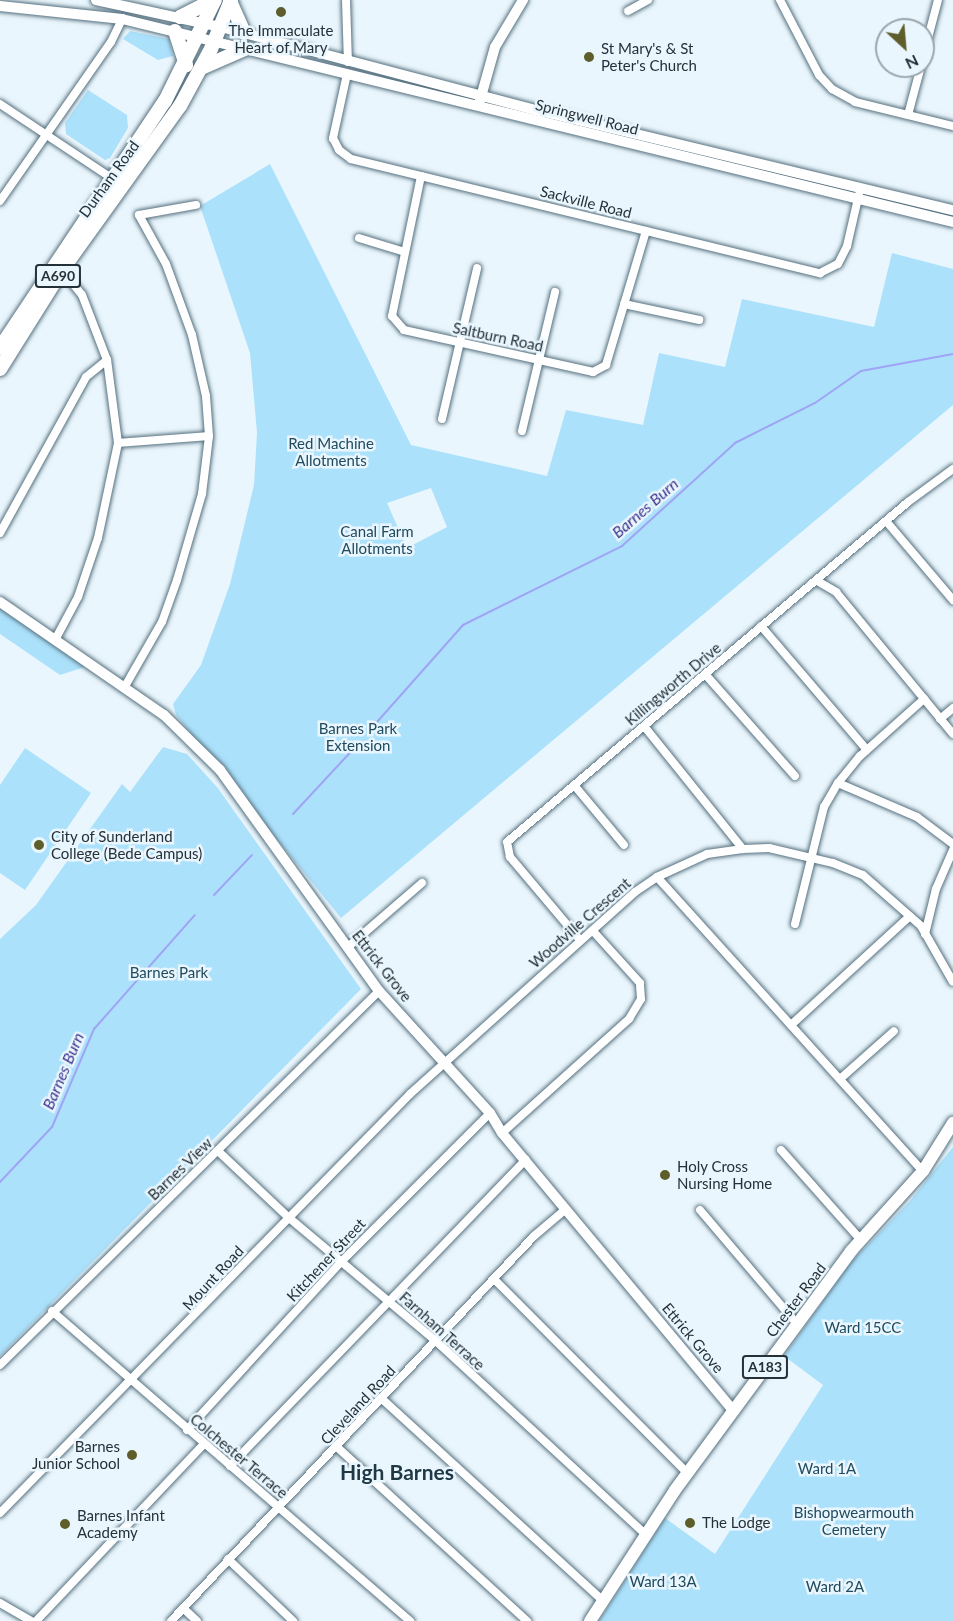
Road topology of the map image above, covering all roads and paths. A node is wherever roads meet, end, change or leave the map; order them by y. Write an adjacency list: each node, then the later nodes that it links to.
1 (96, 0): 13 (main road)
2 (214, 0): 13 (highway); 14 (highway, Durham Road / A690)
3 (230, 0): 15 (highway, Durham Road / A690); 16 (highway)
4 (346, 0): 20 (street)
5 (523, 0): 25 (main road)
6 (648, 0): 10 (street)
7 (780, 0): 27 (street)
8 (938, 0): 11 (street)
9 (0, 6): 12 (main road)
10 (628, 11)
11 (933, 18)
12 (122, 19): 13 (main road); 29 (street)
13 (178, 24): 14 (main road, Springwell Road); 17 (main road, Springwell Road); 21 (highway)
14 (205, 24): 15 (main road, Springwell Road); 17 (highway, Durham Road / A690)
15 (220, 27): 16 (main road, Springwell Road); 18 (highway, Durham Road / A690)
16 (244, 33): 20 (main road, Springwell Road)
17 (199, 37): 18 (main road, Springwell Road); 21 (highway, Durham Road / A690)
18 (214, 41): 19 (main road, Springwell Road); 22 (highway, Durham Road / A690)
19 (245, 49): 22 (highway); 23 (main road, Springwell Road)
20 (348, 62): 25 (main road, Springwell Road)
21 (186, 65): 31 (highway, Durham Road / A690)
22 (201, 68): 31 (highway, Durham Road / A690)
23 (347, 74): 25 (main road, Springwell Road); 30 (street, Sackville Road)
24 (918, 78): 27 (street)
25 (480, 101): 32 (main road, Springwell Road)
26 (0, 104): 29 (street)
27 (908, 115): 28 (street)
28 (953, 126)
29 (47, 134): 31 (street); 33 (street)
30 (421, 176): 37 (street, Sackville Road); 39 (street, Saltburn Road)
31 (119, 183): 41 (highway, Durham Road / A690); 46 (highway, Durham Road / A690)
32 (859, 194): 35 (main road, Springwell Road); 36 (main road, Springwell Road); 37 (street, Sackville Road)
33 (0, 201)
34 (196, 205): 52 (street)
35 (953, 210)
36 (953, 222)
37 (646, 231): 43 (street, Saltburn Road)
38 (359, 238): 39 (street)
39 (405, 252): 45 (street, Saltburn Road)
40 (477, 268): 45 (street)
41 (62, 270): 48 (street); 49 (highway, Durham Road / A690)
42 (555, 292): 47 (street)
43 (624, 304): 44 (street); 47 (street, Saltburn Road)
44 (699, 320)
45 (460, 342): 47 (street, Saltburn Road); 50 (street)
46 (0, 348)
47 (537, 359): 51 (street)
48 (107, 360): 53 (street); 56 (street)
49 (0, 369)
50 (442, 419)
51 (522, 430)
52 (209, 436): 53 (street); 63 (street)
53 (118, 443): 61 (street)
54 (951, 474): 55 (street, Killingworth Drive)
55 (886, 521): 57 (street, Killingworth Drive); 58 (street)
56 (0, 533)
57 (819, 582): 60 (street, Killingworth Drive); 64 (street)
58 (953, 600)
59 (0, 602): 61 (main road, Ettrick Grove)
60 (761, 626): 62 (street, Killingworth Drive); 69 (street)
61 (55, 640): 63 (main road, Ettrick Grove)
62 (705, 674): 67 (street, Killingworth Drive); 70 (street)
63 (124, 688): 85 (main road, Ettrick Grove)
64 (924, 699): 66 (street); 69 (street)
65 (953, 708): 66 (street)
66 (940, 719): 68 (street)
67 (644, 726): 72 (street, Killingworth Drive); 75 (street)
68 (953, 734)
69 (867, 750): 71 (street)
70 (795, 776)
71 (838, 783): 73 (street); 77 (street)
72 (574, 785): 74 (street); 84 (street, Killingworth Drive)
73 (953, 844)
74 (624, 845)
75 (743, 849): 77 (street, Woodville Crescent); 78 (street, Woodville Crescent)
76 (953, 850): 83 (street)
77 (813, 857): 80 (street, Woodville Crescent); 81 (street)
78 (657, 877): 82 (street, Woodville Crescent); 88 (street)
79 (422, 883): 85 (street)
80 (910, 916): 83 (street, Woodville Crescent); 88 (street)
81 (795, 924)
82 (592, 931): 84 (street, Woodville Crescent); 94 (street)
83 (925, 934): 86 (street, Woodville Crescent)
84 (580, 940): 90 (street, Woodville Crescent)
85 (348, 947): 87 (main road, Ettrick Grove)
86 (953, 982)
87 (379, 991): 90 (main road, Ettrick Grove); 96 (street, Barnes View)
88 (791, 1025): 91 (street)
89 (894, 1031): 91 (street)
90 (445, 1061): 92 (main road, Ettrick Grove); 101 (street, Mount Road)
91 (840, 1079): 98 (street)
92 (490, 1113): 94 (main road, Ettrick Grove); 103 (street, Kitchener Street)
93 (953, 1123): 98 (main road, Chester Road / A183)
94 (502, 1133): 97 (main road, Ettrick Grove)
95 (781, 1150): 102 (street)
96 (218, 1151): 101 (street, Farnham Terrace); 106 (street, Barnes View)
97 (526, 1159): 99 (main road, Ettrick Grove); 105 (street)
98 (923, 1171): 102 (main road, Chester Road / A183)
99 (566, 1209): 104 (street, Cleveland Road); 112 (main road, Ettrick Grove)
100 (700, 1210): 107 (street)
101 (288, 1217): 103 (street, Farnham Terrace); 110 (street, Mount Road)
102 (861, 1240): 107 (main road, Chester Road / A183)
103 (342, 1261): 105 (street, Farnham Terrace); 113 (street, Kitchener Street)
104 (494, 1279): 108 (street, Cleveland Road); 117 (street)
105 (388, 1301): 108 (street, Farnham Terrace); 116 (street)
106 (52, 1311): 109 (street, Barnes View); 110 (street, Colchester Terrace)
107 (798, 1325): 112 (main road, Chester Road / A183)
108 (437, 1342): 111 (street, Cleveland Road); 120 (street, Farnham Terrace)
109 (0, 1365)
110 (129, 1380): 113 (street, Colchester Terrace); 119 (street, Mount Road)
111 (381, 1398): 115 (street, Cleveland Road); 122 (street)
112 (734, 1411): 117 (main road, Chester Road / A183)
113 (187, 1430): 114 (street, Colchester Terrace)
114 (204, 1444): 116 (street, Colchester Terrace); 126 (street)
115 (336, 1447): 118 (street, Cleveland Road); 131 (street)
116 (231, 1466): 118 (street, Colchester Terrace)
117 (687, 1473): 120 (main road, Chester Road / A183)
118 (278, 1507): 121 (street, Cleveland Road); 130 (street, Colchester Terrace)
119 (0, 1513)
120 (645, 1534): 122 (main road, Chester Road / A183)
121 (228, 1559): 124 (street, Cleveland Road); 129 (street)
122 (603, 1601): 132 (main road, Chester Road / A183)
123 (0, 1603): 125 (street)
124 (183, 1608): 127 (street, Cleveland Road); 128 (street)
125 (31, 1621)
126 (36, 1621)
127 (171, 1621)
128 (197, 1621)
129 (293, 1621)
130 (410, 1621)
131 (527, 1621)
132 (590, 1621)

